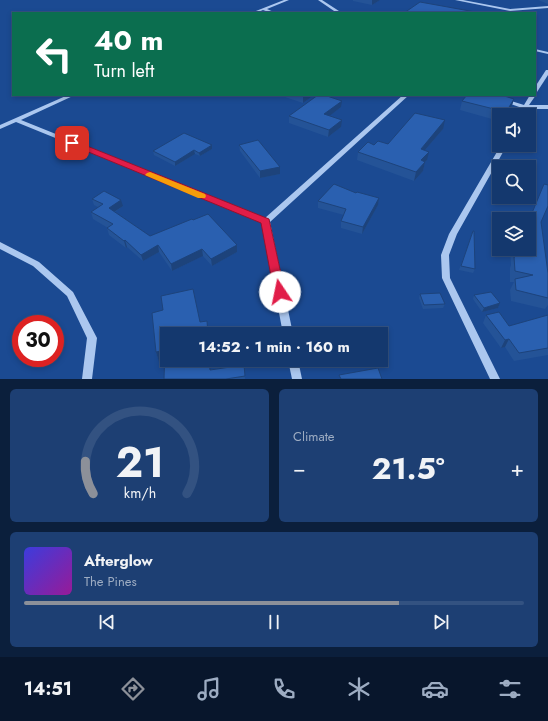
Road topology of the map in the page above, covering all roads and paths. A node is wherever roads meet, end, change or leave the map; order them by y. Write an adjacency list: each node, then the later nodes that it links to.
1 (287, 0): 6 (street)
2 (320, 0): 9 (street)
3 (457, 0): 4 (street)
4 (480, 2): 10 (street)
5 (548, 7): 10 (street)
6 (263, 9): 7 (street); 8 (street)
7 (256, 12)
8 (271, 12)
9 (339, 12)
10 (508, 12)
11 (536, 50): 12 (street)
12 (548, 53)
13 (548, 71): 14 (street)
14 (536, 90)
15 (70, 96): 21 (street)
16 (405, 96): 24 (street)
17 (532, 96): 19 (street)
18 (496, 99): 19 (street)
19 (526, 106): 20 (street)
20 (548, 107)
21 (17, 120): 22 (street); 24 (street)
22 (0, 127)
23 (500, 152): 30 (street)
24 (266, 221): 26 (street)
25 (0, 245): 28 (street)
26 (287, 327)
27 (294, 367): 29 (street)
28 (87, 379)
29 (297, 379)
30 (495, 379)

